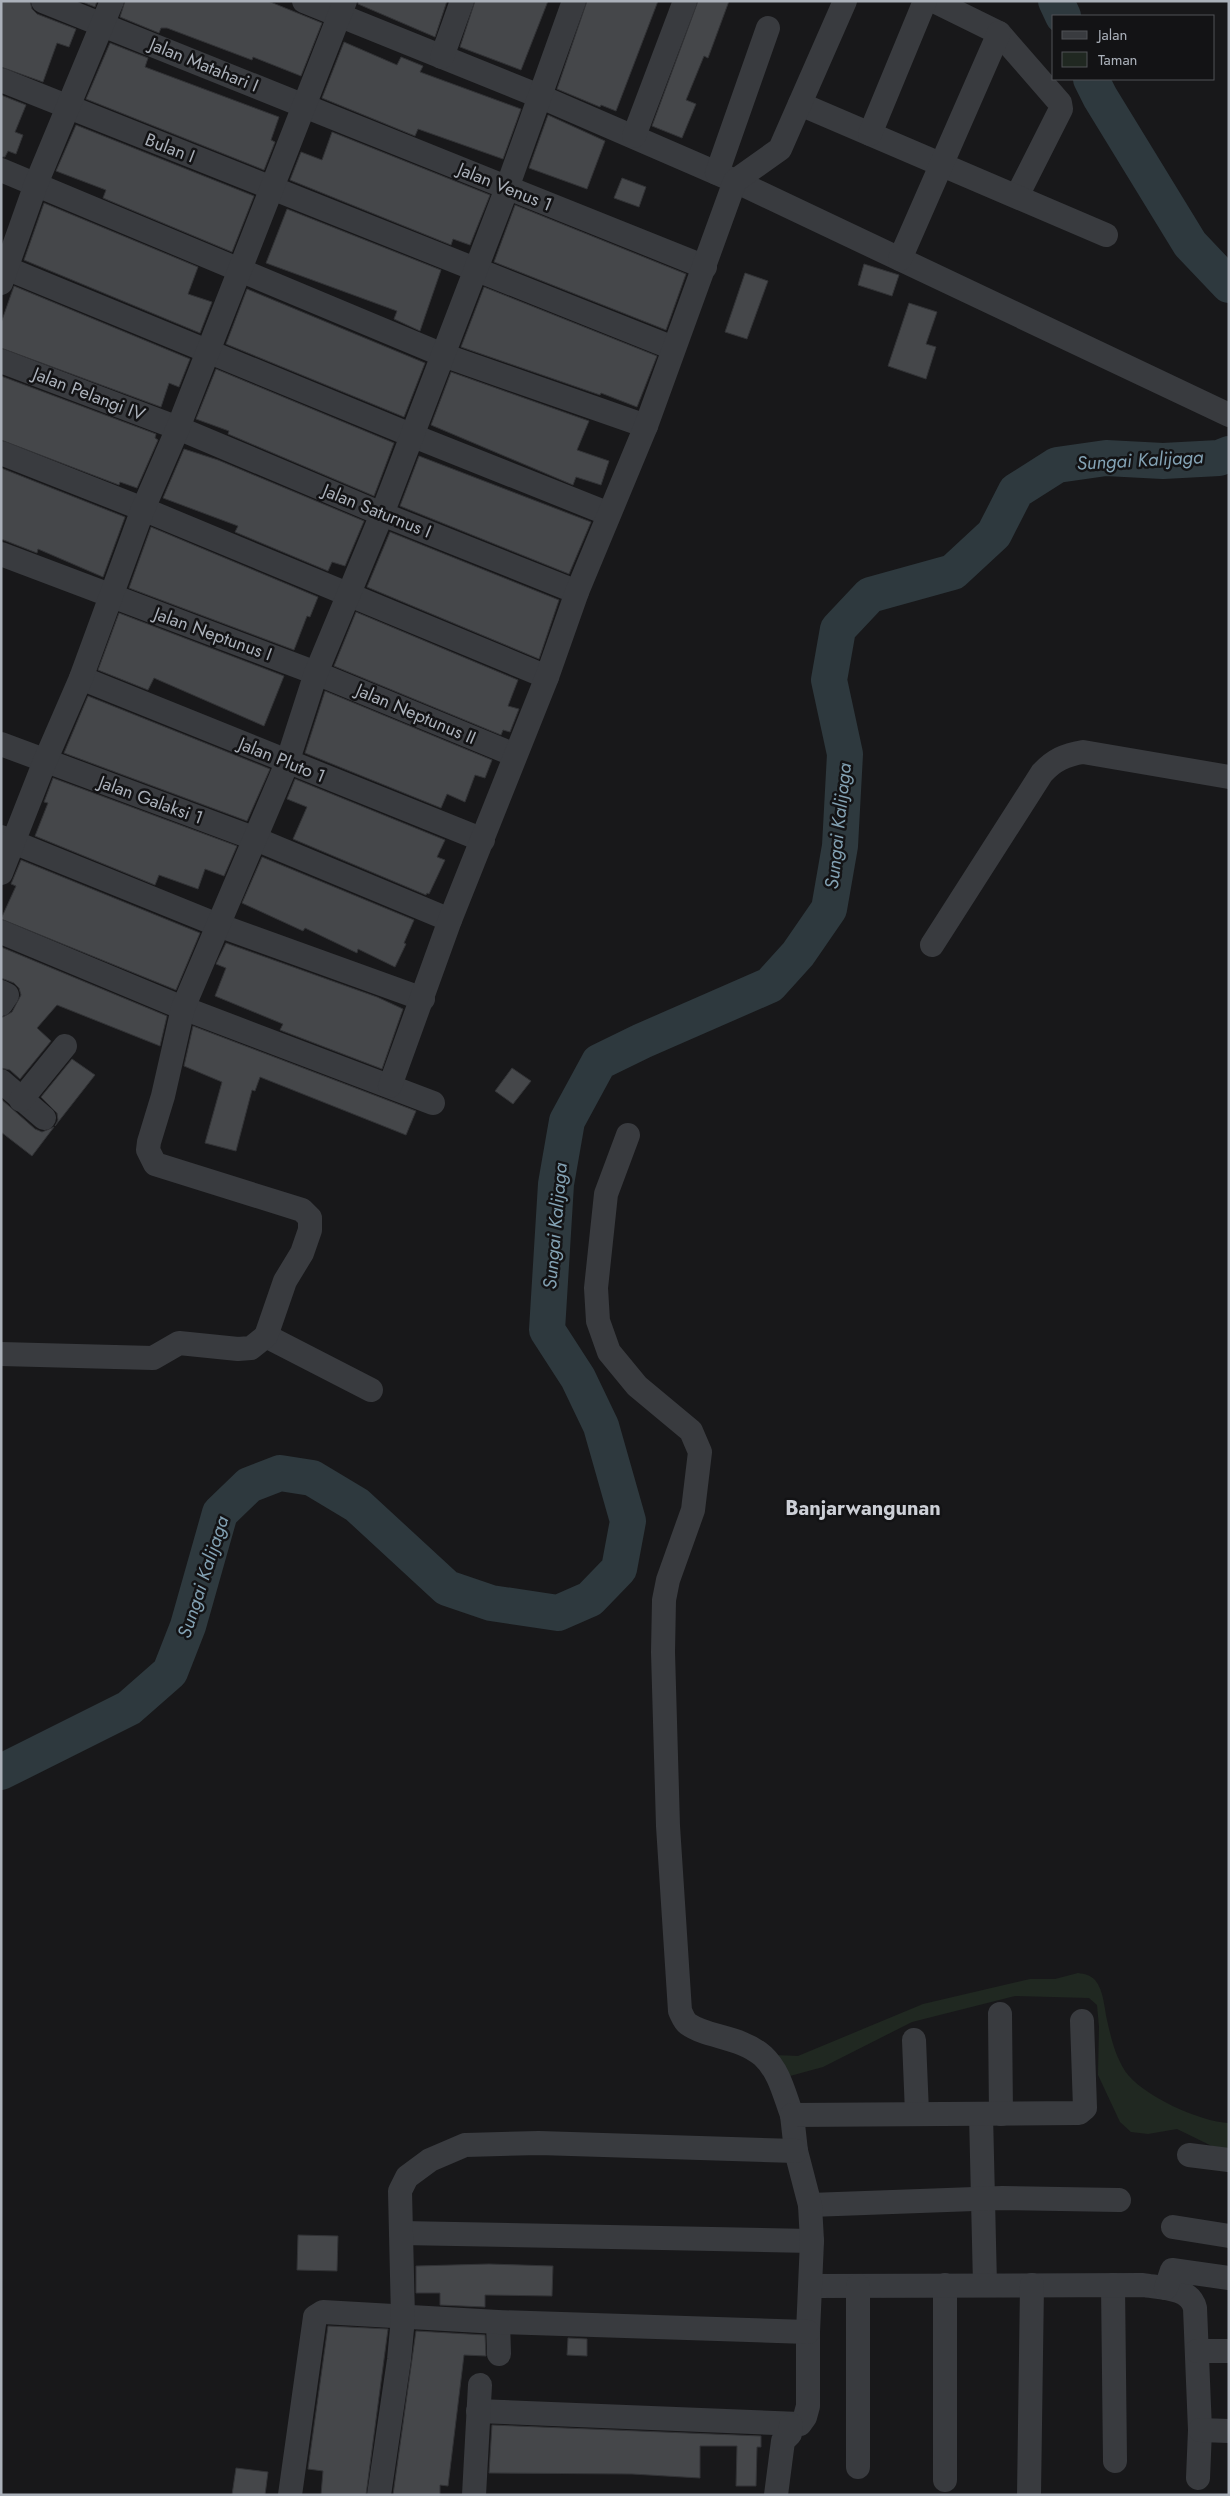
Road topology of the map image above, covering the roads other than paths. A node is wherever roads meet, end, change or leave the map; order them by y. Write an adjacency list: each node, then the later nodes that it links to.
1 (43, 1): 11 (street, Jalan Matahari I)
2 (112, 1): 11 (street)
3 (304, 1): 10 (street)
4 (462, 1): 14 (street)
5 (574, 1): 16 (street)
6 (685, 1): 21 (street)
7 (844, 1): 17 (street)
8 (925, 1): 20 (street)
9 (934, 1): 13 (street)
10 (342, 8): 14 (street); 18 (street)
11 (103, 24): 18 (street, Jalan Matahari I); 19 (street)
12 (768, 28): 24 (street)
13 (998, 33): 22 (street); 28 (street)
14 (442, 57): 16 (street)
15 (1, 80): 19 (street, Bulan I)
16 (539, 96): 21 (street); 27 (street)
17 (800, 104): 20 (street); 24 (street)
18 (305, 107): 26 (street); 27 (street, Jalan Venus 1)
19 (68, 108): 25 (street); 26 (street, Bulan I)
20 (870, 134): 22 (street)
21 (634, 136): 24 (street)
22 (941, 164): 28 (street); 30 (street)
23 (1, 170): 25 (street)
24 (726, 177): 30 (street); 31 (street)
25 (36, 184): 32 (street); 34 (street)
26 (272, 188): 32 (street); 33 (street, Bulan I)
27 (508, 188): 31 (street, Jalan Venus 1); 33 (street)
28 (1017, 196): 29 (street)
29 (1106, 235)
30 (900, 259): 39 (street)
31 (705, 267): 35 (street)
32 (239, 268): 36 (street); 37 (street)
33 (476, 268): 35 (street, Bulan I); 37 (street)
34 (3, 272): 36 (street)
35 (674, 348): 40 (street)
36 (207, 350): 41 (street); 42 (street)
37 (442, 354): 40 (street); 42 (street)
38 (1, 361): 41 (street, Jalan Pelangi IV)
39 (1228, 414)
40 (646, 426): 46 (street)
41 (178, 428): 44 (street); 45 (street, Jalan Saturnus I)
42 (411, 435): 45 (street); 46 (street)
43 (1, 453): 44 (street)
44 (143, 509): 49 (street); 50 (street)
45 (382, 514): 48 (street, Jalan Saturnus I); 49 (street)
46 (609, 514): 48 (street)
47 (1, 554): 50 (street, Jalan Neptunus I)
48 (577, 592): 52 (street)
49 (347, 595): 51 (street); 52 (street)
50 (110, 596): 51 (street, Jalan Neptunus I); 53 (street)
51 (316, 673): 55 (street, Jalan Neptunus II); 57 (street)
52 (547, 677): 55 (street)
53 (81, 678): 56 (street); 57 (street, Jalan Pluto 1)
54 (1, 744): 56 (street, Jalan Galaksi 1)
55 (516, 755): 61 (street)
56 (44, 761): 59 (street); 60 (street, Jalan Galaksi 1)
57 (287, 763): 60 (street); 61 (street, Jalan Pluto 1)
58 (1229, 777): 66 (street)
59 (8, 839): 62 (street); 64 (street)
60 (256, 839): 63 (street, Jalan Galaksi 1); 64 (street)
61 (483, 840): 63 (street)
62 (1, 873)
63 (450, 920): 68 (street)
64 (218, 925): 68 (street); 70 (street)
65 (1, 932): 70 (street)
66 (932, 945)
67 (1, 992): 69 (street)
68 (424, 999): 73 (street)
69 (1, 1004)
70 (183, 1008): 73 (street); 78 (street)
71 (65, 1046): 74 (street)
72 (1, 1082): 74 (street)
73 (390, 1086): 75 (street)
74 (21, 1100): 76 (street)
75 (433, 1103)
76 (44, 1118)
77 (628, 1135): 86 (street)
78 (266, 1336): 79 (street); 80 (street)
79 (1, 1354)
80 (371, 1390)
81 (1000, 2014): 85 (street)
82 (1082, 2021): 85 (street)
83 (914, 2040): 84 (street)
84 (917, 2113): 85 (street); 86 (street)
85 (991, 2114): 90 (street)
86 (792, 2115): 87 (street)
87 (796, 2151): 92 (street); 94 (street)
88 (1189, 2155): 89 (street)
89 (1229, 2160)
90 (984, 2198): 91 (street); 92 (street); 99 (street)
91 (1119, 2200)
92 (810, 2204): 96 (street)
93 (1173, 2227): 95 (street)
94 (401, 2233): 96 (street); 105 (street)
95 (1229, 2236)
96 (812, 2241): 102 (street)
97 (1229, 2278): 104 (street)
98 (945, 2285): 99 (street); 103 (street); 119 (street)
99 (985, 2285): 100 (street)
100 (1032, 2285): 101 (street); 125 (street)
101 (1113, 2285): 104 (street); 116 (street)
102 (811, 2286): 103 (street); 107 (street)
103 (858, 2286): 117 (street)
104 (1166, 2288): 108 (street)
105 (403, 2318): 106 (street); 120 (street); 121 (street)
106 (498, 2322): 107 (street); 110 (street)
107 (808, 2332): 113 (street)
108 (1197, 2351): 109 (street); 114 (street)
109 (1229, 2351)
110 (499, 2354)
111 (480, 2385): 112 (street)
112 (478, 2412): 113 (street); 122 (street)
113 (791, 2430): 123 (street); 124 (street)
114 (1200, 2430): 115 (street); 118 (street)
115 (1229, 2431)
116 (1115, 2461)
117 (858, 2467)
118 (1198, 2478)
119 (945, 2480)
120 (290, 2495)
121 (379, 2495)
122 (474, 2495)
123 (776, 2495)
124 (791, 2495)
125 (1029, 2495)

